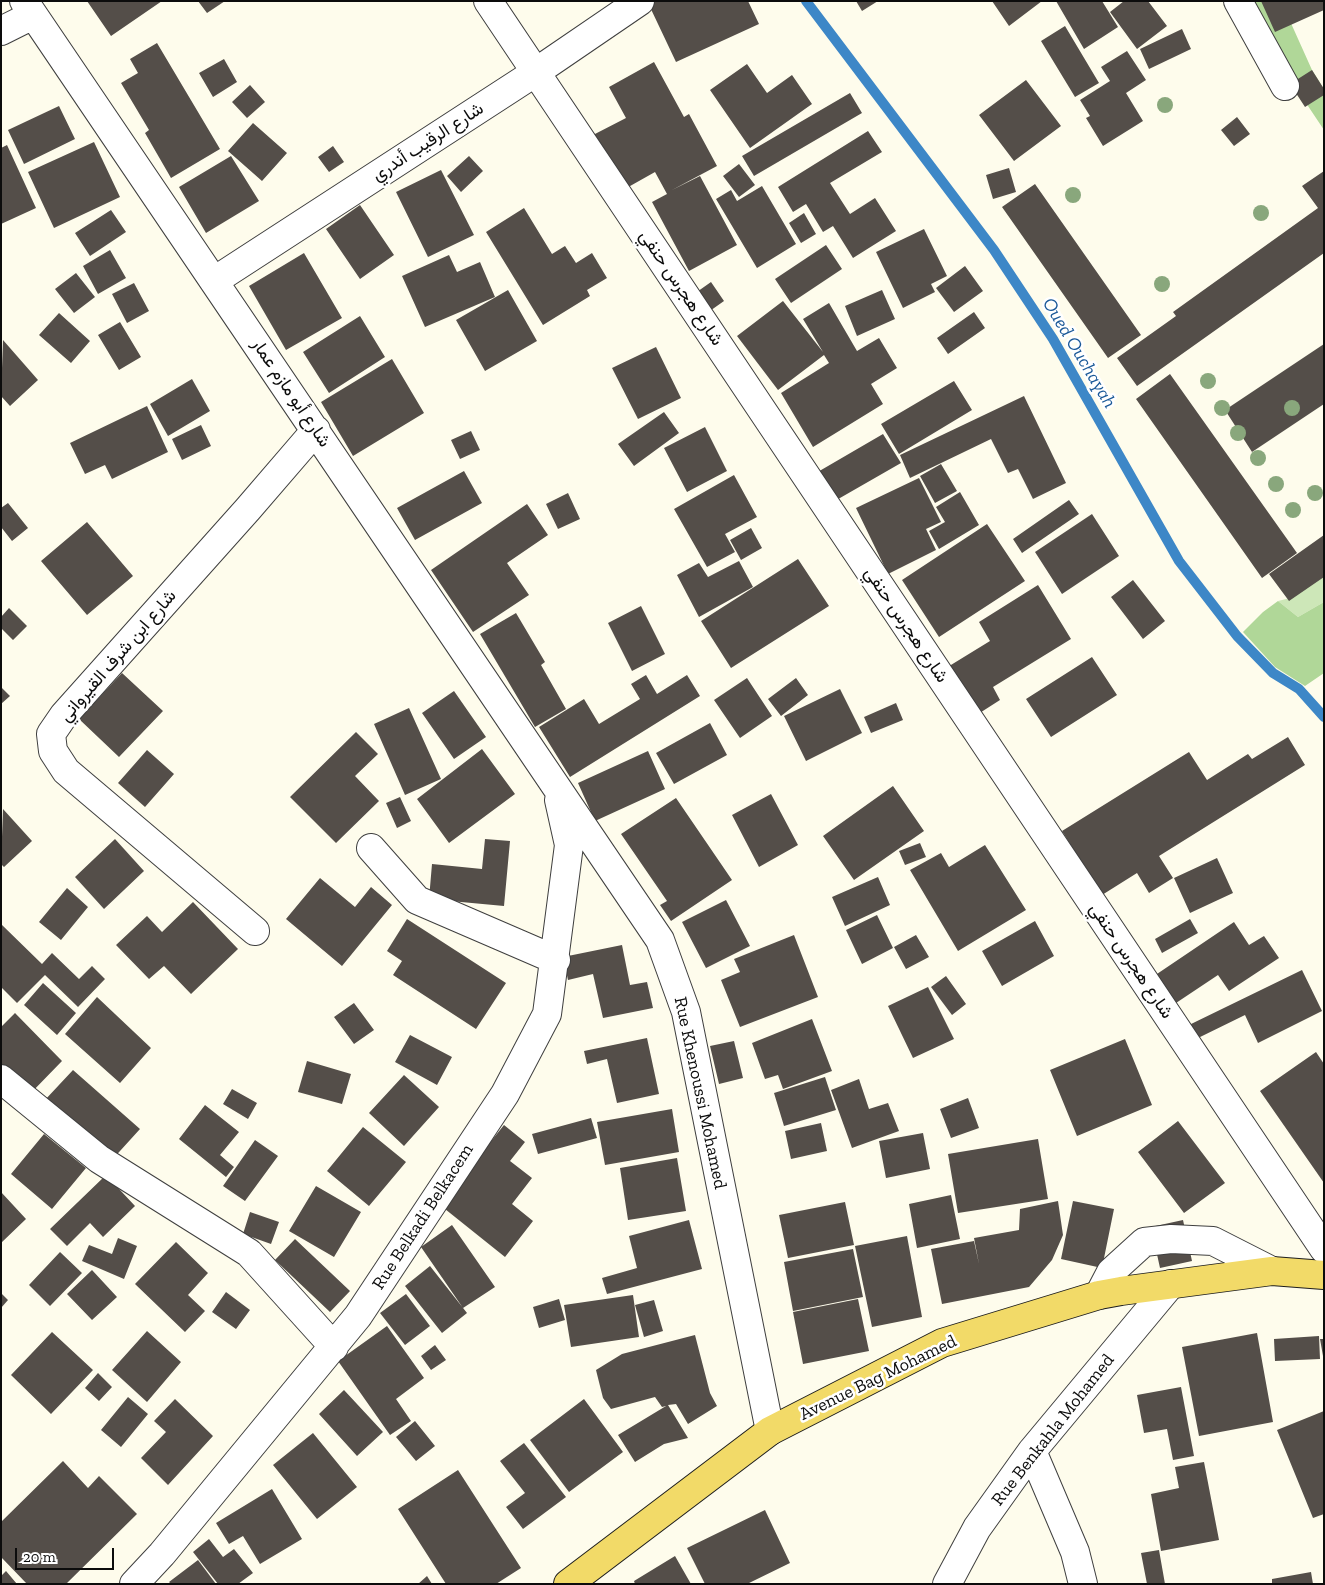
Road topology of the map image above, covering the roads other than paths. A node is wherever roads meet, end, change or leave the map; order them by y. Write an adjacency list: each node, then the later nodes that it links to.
1 (488, 1): 6 (street, شارع هجرس حنفي)
2 (640, 1): 6 (street, شارع الرقيب أندري)
3 (1238, 1): 7 (street)
4 (29, 8): 5 (street); 8 (street, شارع أبو مازم عمار)
5 (1, 31)
6 (536, 72): 8 (street, شارع الرقيب أندري); 15 (street, شارع هجرس حنفي)
7 (1285, 86)
8 (214, 281): 9 (street, شارع أبو مازم عمار)
9 (316, 430): 10 (street, شارع أبو مازم عمار); 12 (street, شارع ابن شرف القيرواني)
10 (556, 786): 13 (street, Rue Belkadi Belkacem); 21 (street, Rue Khenoussi Mohamed)
11 (370, 848): 13 (street)
12 (255, 931)
13 (556, 960): 20 (street, Rue Belkadi Belkacem)
14 (1, 1079): 20 (street)
15 (1324, 1249)
16 (1272, 1271): 17 (main road, Avenue Bag Mohamed); 18 (main road, Avenue Bag Mohamed); 19 (street)
17 (1324, 1275)
18 (1171, 1284): 19 (main road, Avenue Bag Mohamed); 22 (street, Rue Benkahla Mohamed)
19 (1099, 1295): 21 (main road, Avenue Bag Mohamed)
20 (334, 1347): 23 (street, Rue Belkadi Belkacem)
21 (770, 1430): 24 (main road, Avenue Bag Mohamed)
22 (1032, 1451): 25 (street, Rue Benkahla Mohamed); 26 (street)
23 (134, 1584)
24 (568, 1584)
25 (947, 1584)
26 (1083, 1584)

